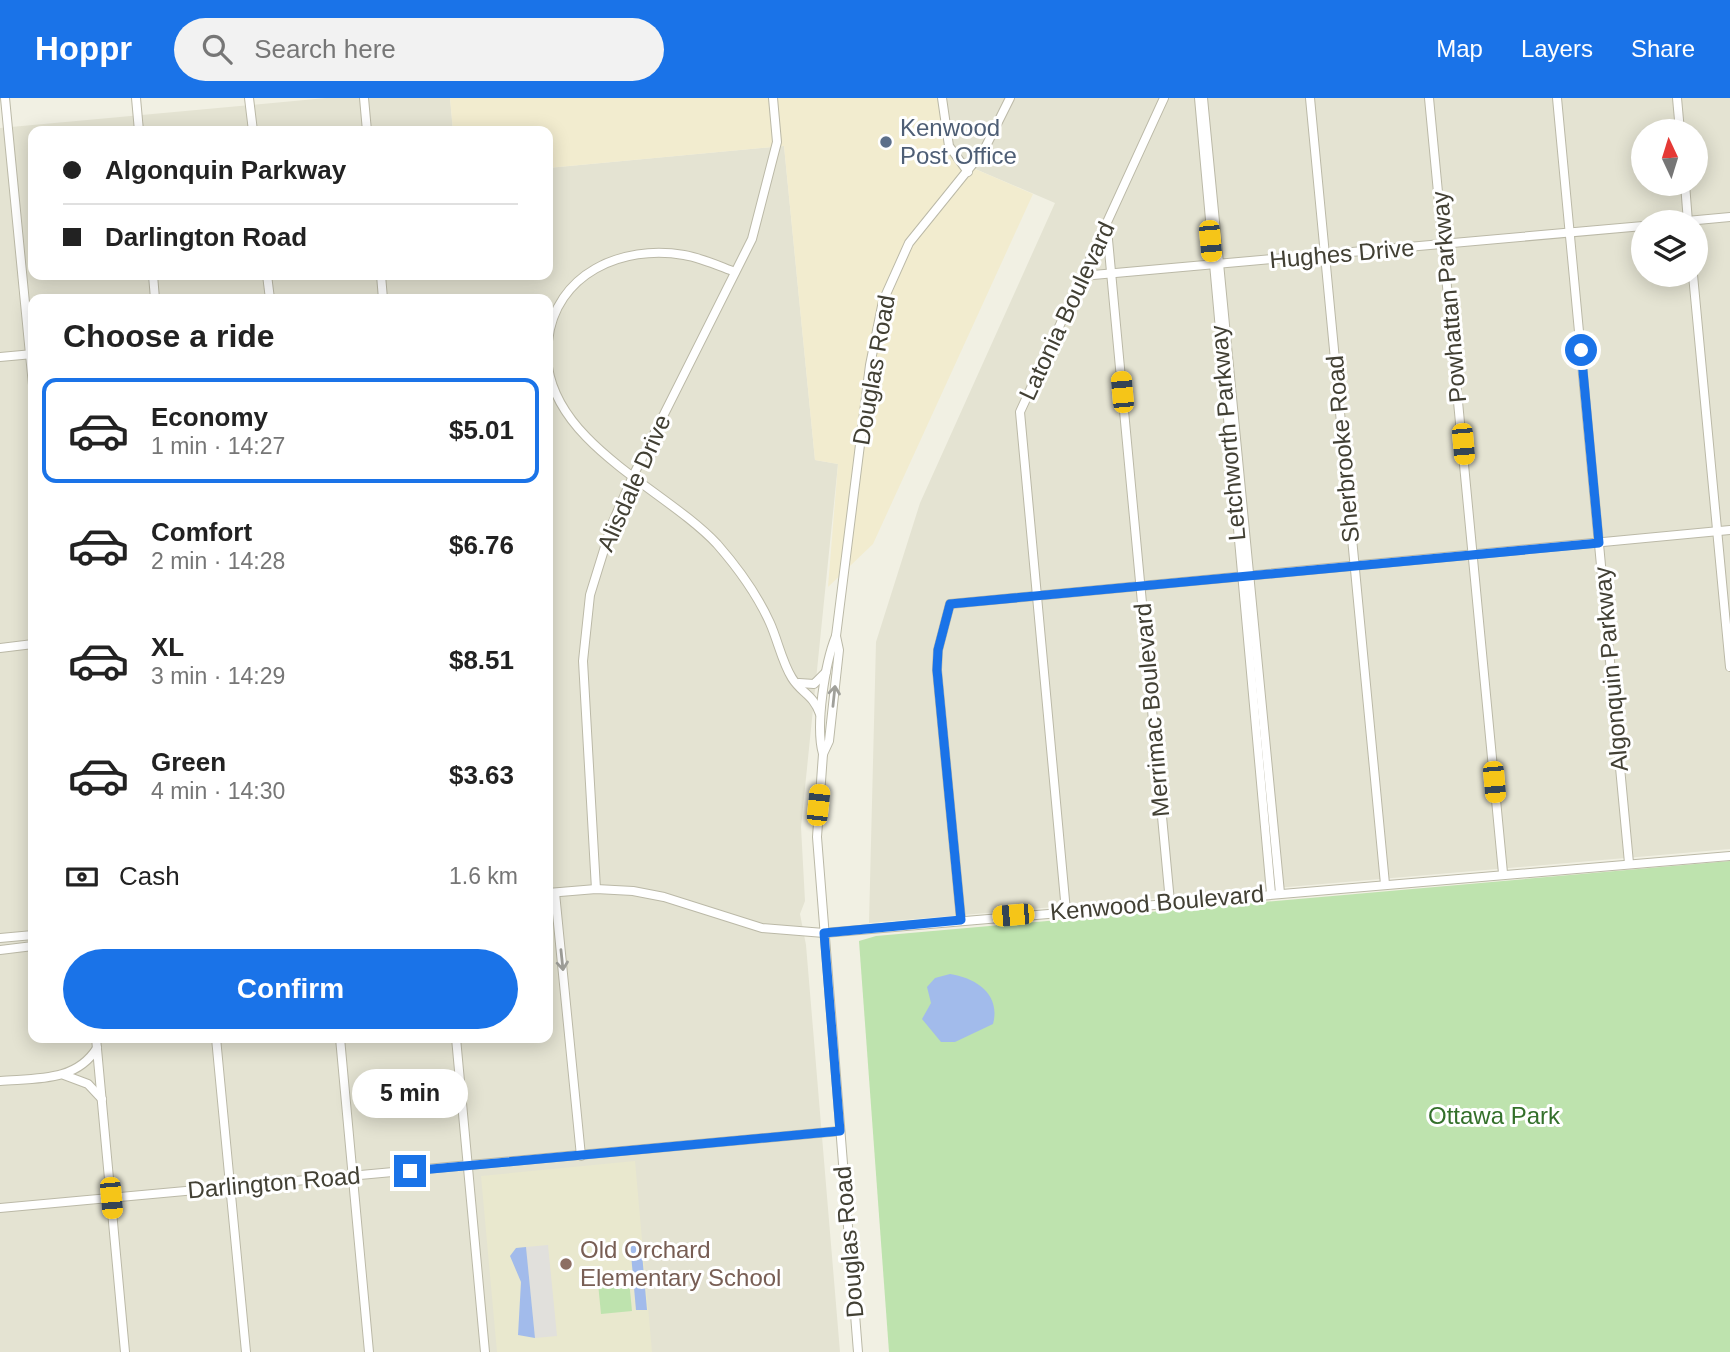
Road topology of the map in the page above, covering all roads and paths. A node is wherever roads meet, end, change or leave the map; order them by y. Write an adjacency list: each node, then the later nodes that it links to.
1 (5, 98): 31 (street)
2 (136, 98): 15 (street)
3 (249, 98): 16 (street)
4 (364, 98): 17 (street)
5 (773, 98): 27 (street, Alisdale Drive)
6 (942, 98): 18 (street)
7 (1010, 98): 18 (street, Douglas Road)
8 (1164, 98): 21 (street, Latonia Boulevard)
9 (1201, 98): 26 (street, Letchworth Parkway)
10 (1310, 98): 25 (street, Sherbrooke Road)
11 (1429, 98): 24 (street, Powhattan Parkway)
12 (1557, 98): 23 (street, Algonquin Parkway)
13 (1677, 98): 14 (street)
14 (1679, 119)
15 (139, 126)
16 (252, 126)
17 (367, 126)
18 (968, 172): 45 (street, Douglas Road)
19 (1730, 218): 20 (street)
20 (1708, 220)
21 (1107, 226): 28 (street, Merrimac Boulevard); 29 (street, Latonia Boulevard)
22 (1631, 227): 23 (street, Hughes Drive)
23 (1570, 233): 24 (street, Hughes Drive); 39 (street, Algonquin Parkway)
24 (1444, 244): 25 (street, Hughes Drive); 40 (street, Powhattan Parkway)
25 (1325, 255): 26 (street, Hughes Drive); 41 (street, Sherbrooke Road)
26 (1217, 265): 28 (street, Hughes Drive); 42 (street, Letchworth Parkway)
27 (735, 272): 32 (street); 36 (street, Alisdale Drive)
28 (1111, 275): 29 (street, Hughes Drive); 43 (street, Merrimac Boulevard)
29 (1082, 276): 44 (street, Latonia Boulevard)
30 (1694, 287): 38 (street)
31 (28, 316)
32 (553, 317)
33 (28, 354): 34 (street)
34 (0, 357)
35 (553, 384): 36 (street)
36 (634, 476): 50 (street); 57 (street, Alisdale Drive)
37 (1730, 530): 38 (street)
38 (1717, 531): 39 (street); 48 (street)
39 (1599, 543): 40 (street); 54 (street, Algonquin Parkway)
40 (1473, 553): 41 (street); 55 (street, Powhattan Parkway)
41 (1354, 564): 42 (street); 56 (street, Sherbrooke Road)
42 (1246, 575): 43 (street); 59 (street, Letchworth Parkway)
43 (1141, 584): 44 (street); 61 (street, Merrimac Boulevard)
44 (1036, 594): 62 (street, Latonia Boulevard); 63 (street)
45 (836, 636): 49 (street, Douglas Road); 52 (street, Douglas Road, one-way to 45)
46 (28, 645): 47 (street)
47 (0, 648)
48 (1730, 667)
49 (827, 671): 50 (street); 51 (street, Douglas Road)
50 (796, 683): 51 (street)
51 (821, 717): 52 (street, Douglas Road)
52 (823, 754): 64 (street, Douglas Road)
53 (1730, 856): 54 (street, Kenwood Boulevard)
54 (1629, 863): 55 (street, Kenwood Boulevard)
55 (1503, 873): 56 (street, Kenwood Boulevard)
56 (1385, 884): 59 (street, Kenwood Boulevard)
57 (596, 889): 58 (street, Kenwood Boulevard); 64 (street, Kenwood Boulevard)
58 (553, 893)
59 (1276, 893): 61 (street, Kenwood Boulevard)
60 (553, 902): 78 (street, one-way to 78)
61 (1170, 902): 62 (street, Kenwood Boulevard)
62 (1066, 911): 63 (street, Kenwood Boulevard)
63 (961, 920): 64 (street, Kenwood Boulevard)
64 (824, 933): 77 (street, Douglas Road)
65 (28, 935): 66 (street)
66 (0, 938)
67 (28, 947): 68 (street)
68 (0, 950)
69 (96, 1043): 73 (street)
70 (217, 1043): 81 (street)
71 (340, 1043): 80 (street)
72 (456, 1043): 79 (street)
73 (97, 1048): 74 (street); 76 (street)
74 (61, 1075): 75 (street); 76 (street)
75 (0, 1081)
76 (102, 1099): 82 (street)
77 (840, 1131): 78 (street, Darlington Road); 88 (street, Douglas Road)
78 (581, 1156): 79 (street, Darlington Road)
79 (468, 1166): 80 (street, Darlington Road); 87 (street)
80 (353, 1176): 81 (street, Darlington Road); 86 (street)
81 (231, 1187): 82 (street, Darlington Road); 85 (street)
82 (111, 1198): 83 (street, Darlington Road); 84 (street)
83 (2, 1209)
84 (125, 1352)
85 (246, 1352)
86 (369, 1352)
87 (485, 1352)
88 (858, 1352)

